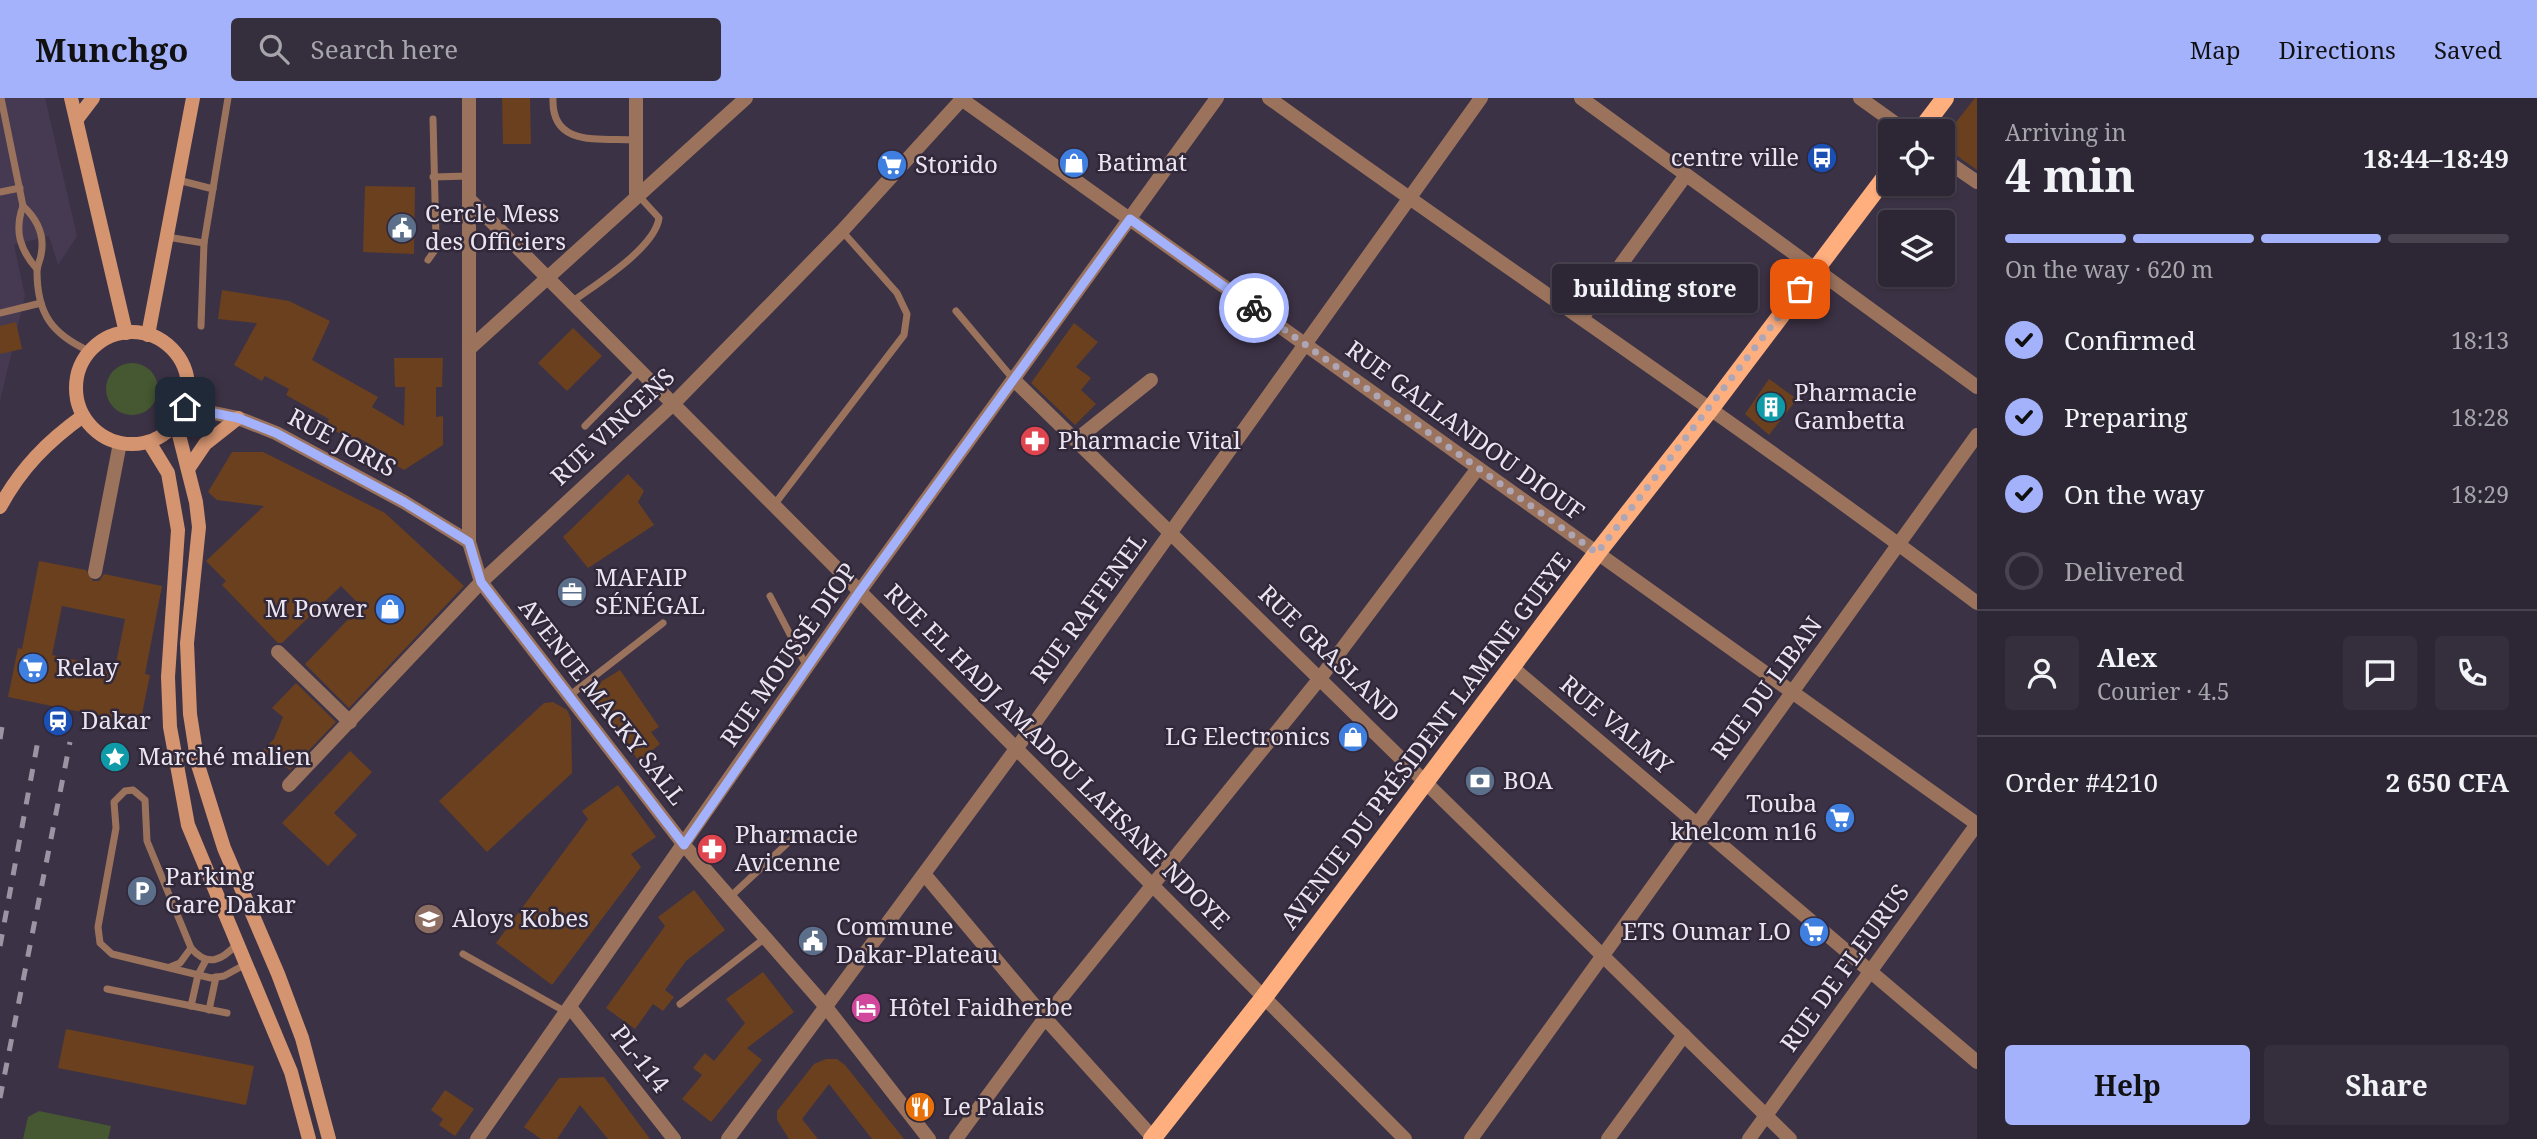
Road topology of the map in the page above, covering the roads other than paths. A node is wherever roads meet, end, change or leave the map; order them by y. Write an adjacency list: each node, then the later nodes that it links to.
1 (1, 98): 29 (lane)
2 (71, 98): 17 (street)
3 (93, 98): 17 (street)
4 (193, 98): 26 (street)
5 (228, 98): 30 (lane)
6 (469, 98): 24 (street, AVENUE MACKY SALL)
7 (553, 98): 21 (lane)
8 (636, 98): 21 (street)
9 (746, 98): 32 (street)
10 (962, 98): 36 (street, RUE GALLANDOU DIOUF); 37 (street, RUE VINCENS)
11 (1217, 98): 36 (street, RUE MOUSSÉ DIOP)
12 (1269, 98): 34 (street)
13 (1480, 98): 34 (street, RUE RAFFENEL)
14 (1581, 98): 23 (street)
15 (1860, 98): 19 (street)
16 (1945, 98): 20 (main road)
17 (77, 119): 50 (street)
18 (433, 119): 25 (lane)
19 (1889, 119)
20 (1929, 119)
21 (635, 140): 32 (street)
22 (1955, 167): 27 (street)
23 (1686, 175): 42 (street); 48 (street)
24 (469, 176): 25 (lane); 33 (street, AVENUE MACKY SALL)
25 (433, 177): 40 (lane)
26 (178, 180): 30 (lane); 38 (street)
27 (1977, 182)
28 (1878, 187): 42 (main road, AVENUE DU PRÉSIDENT LAMINE GUEYE)
29 (20, 188): 31 (lane); 35 (lane)
30 (213, 189): 39 (lane)
31 (0, 192)
32 (636, 194): 43 (street); 44 (lane)
33 (469, 199): 43 (street, RUE EL HADJ AMADOU LAHSANE NDOYE); 53 (street, AVENUE MACKY SALL)
34 (1409, 199): 48 (street); 52 (street, RUE RAFFENEL)
35 (23, 206): 41 (lane); 41 (lane)
36 (1130, 219): 52 (street, RUE GALLANDOU DIOUF); 56 (street, RUE MOUSSÉ DIOP)
37 (842, 231): 59 (street, RUE VINCENS); 72 (lane)
38 (167, 237): 39 (lane); 51 (street)
39 (204, 243): 49 (lane)
40 (428, 260)
41 (37, 269): 45 (lane)
42 (1815, 269): 58 (street); 61 (main road, AVENUE DU PRÉSIDENT LAMINE GUEYE)
43 (547, 277): 44 (street, RUE EL HADJ AMADOU LAHSANE NDOYE); 53 (street)
44 (572, 302): 55 (street, RUE EL HADJ AMADOU LAHSANE NDOYE)
45 (41, 303): 47 (lane); 54 (lane)
46 (956, 311): 56 (lane)
47 (0, 313)
48 (1582, 318): 61 (street)
49 (201, 326)
50 (126, 332): 51 (street); 54 (street)
51 (148, 335): 60 (street)
52 (1305, 344): 70 (street, RUE GALLANDOU DIOUF); 74 (street, RUE RAFFENEL)
53 (469, 349): 75 (street, AVENUE MACKY SALL)
54 (89, 351): 62 (street)
55 (640, 370): 59 (street, RUE EL HADJ AMADOU LAHSANE NDOYE); 65 (lane)
56 (1014, 380): 67 (street, RUE GRASLAND); 80 (street, RUE MOUSSÉ DIOP)
57 (1151, 380): 67 (street)
58 (1977, 387)
59 (673, 404): 72 (street, RUE EL HADJ AMADOU LAHSANE NDOYE); 79 (street, RUE VINCENS)
60 (185, 407): 63 (street, RUE JORIS); 64 (street)
61 (1711, 408): 76 (street); 77 (main road, AVENUE DU PRÉSIDENT LAMINE GUEYE)
62 (83, 416): 69 (street); 73 (street)
63 (238, 418): 71 (street); 75 (street, RUE JORIS)
64 (176, 423): 68 (street); 71 (street)
65 (585, 426)
66 (1977, 435): 76 (street, RUE DU LIBAN)
67 (1076, 440): 74 (street, RUE GRASLAND)
68 (149, 442): 69 (street); 102 (street)
69 (120, 443): 78 (street)
70 (1478, 468): 77 (street, RUE GALLANDOU DIOUF); 87 (street)
71 (188, 469): 125 (street)
72 (774, 505): 80 (street, RUE EL HADJ AMADOU LAHSANE NDOYE)
73 (0, 507)
74 (1171, 533): 87 (street, RUE GRASLAND); 91 (street, RUE RAFFENEL)
75 (469, 542): 79 (street, AVENUE MACKY SALL)
76 (1899, 544): 82 (street); 88 (street, RUE DU LIBAN)
77 (1597, 553): 86 (main road, AVENUE DU PRÉSIDENT LAMINE GUEYE); 88 (street, RUE GALLANDOU DIOUF)
78 (95, 572)
79 (481, 582): 89 (street, AVENUE MACKY SALL); 90 (street, RUE VINCENS)
80 (860, 591): 85 (street, RUE MOUSSÉ DIOP); 91 (street, RUE EL HADJ AMADOU LAHSANE NDOYE)
81 (770, 596): 85 (lane)
82 (1977, 603)
83 (663, 623): 89 (lane)
84 (278, 652): 90 (street)
85 (807, 667): 97 (street, RUE MOUSSÉ DIOP)
86 (1513, 668): 92 (main road, AVENUE DU PRÉSIDENT LAMINE GUEYE); 94 (street, RUE VALMY)
87 (1321, 677): 92 (street, RUE GRASLAND); 99 (street)
88 (1792, 692): 94 (street, RUE DU LIBAN); 95 (street, RUE GALLANDOU DIOUF)
89 (569, 696): 97 (street, AVENUE MACKY SALL)
90 (350, 722): 93 (street, RUE VINCENS)
91 (1016, 749): 98 (street, RUE RAFFENEL); 99 (street, RUE EL HADJ AMADOU LAHSANE NDOYE)
92 (1426, 783): 105 (street, RUE GRASLAND); 113 (main road, AVENUE DU PRÉSIDENT LAMINE GUEYE)
93 (289, 785)
94 (1698, 824): 105 (street, RUE DU LIBAN); 109 (street, RUE VALMY)
95 (1977, 824): 109 (street, RUE DE FLEURUS)
96 (794, 837): 100 (lane)
97 (684, 845): 100 (street, AVENUE MACKY SALL); 118 (street, RUE MOUSSÉ DIOP)
98 (925, 874): 116 (street, RUE RAFFENEL); 120 (street)
99 (1152, 884): 113 (street, RUE EL HADJ AMADOU LAHSANE NDOYE); 120 (street)
100 (730, 897): 101 (street, AVENUE MACKY SALL)
101 (765, 938): 114 (lane); 116 (street, AVENUE MACKY SALL)
102 (238, 943): 106 (lane); 107 (street)
103 (191, 948): 106 (lane); 108 (lane); 108 (lane)
104 (463, 954): 118 (lane)
105 (1603, 956): 121 (street, RUE GRASLAND); 133 (street, RUE DU LIBAN)
106 (206, 960): 110 (lane)
107 (246, 964): 111 (lane); 124 (street)
108 (170, 968): 110 (lane)
109 (1871, 971): 122 (street, RUE VALMY); 123 (street, RUE DE FLEURUS)
110 (198, 975): 111 (lane); 115 (lane)
111 (216, 977): 117 (lane)
112 (107, 989): 115 (lane)
113 (1264, 997): 131 (main road, AVENUE DU PRÉSIDENT LAMINE GUEYE); 132 (street, RUE EL HADJ AMADOU LAHSANE NDOYE)
114 (680, 1004)
115 (191, 1006): 117 (lane)
116 (826, 1007): 128 (street, RUE RAFFENEL); 129 (street, AVENUE MACKY SALL)
117 (209, 1010): 119 (lane)
118 (568, 1010): 126 (street, RUE MOUSSÉ DIOP); 127 (street, PL-114)
119 (227, 1013)
120 (1045, 1018): 130 (street); 131 (street)
121 (1684, 1035): 123 (street, RUE GRASLAND); 134 (street)
122 (1977, 1062)
123 (1766, 1115): 135 (street, RUE DE FLEURUS); 136 (street, RUE GRASLAND)
124 (309, 1139)
125 (329, 1139)
126 (477, 1139)
127 (674, 1139)
128 (728, 1139)
129 (929, 1139)
130 (956, 1139)
131 (1153, 1139)
132 (1405, 1139)
133 (1471, 1139)
134 (1608, 1139)
135 (1749, 1139)
136 (1790, 1139)

